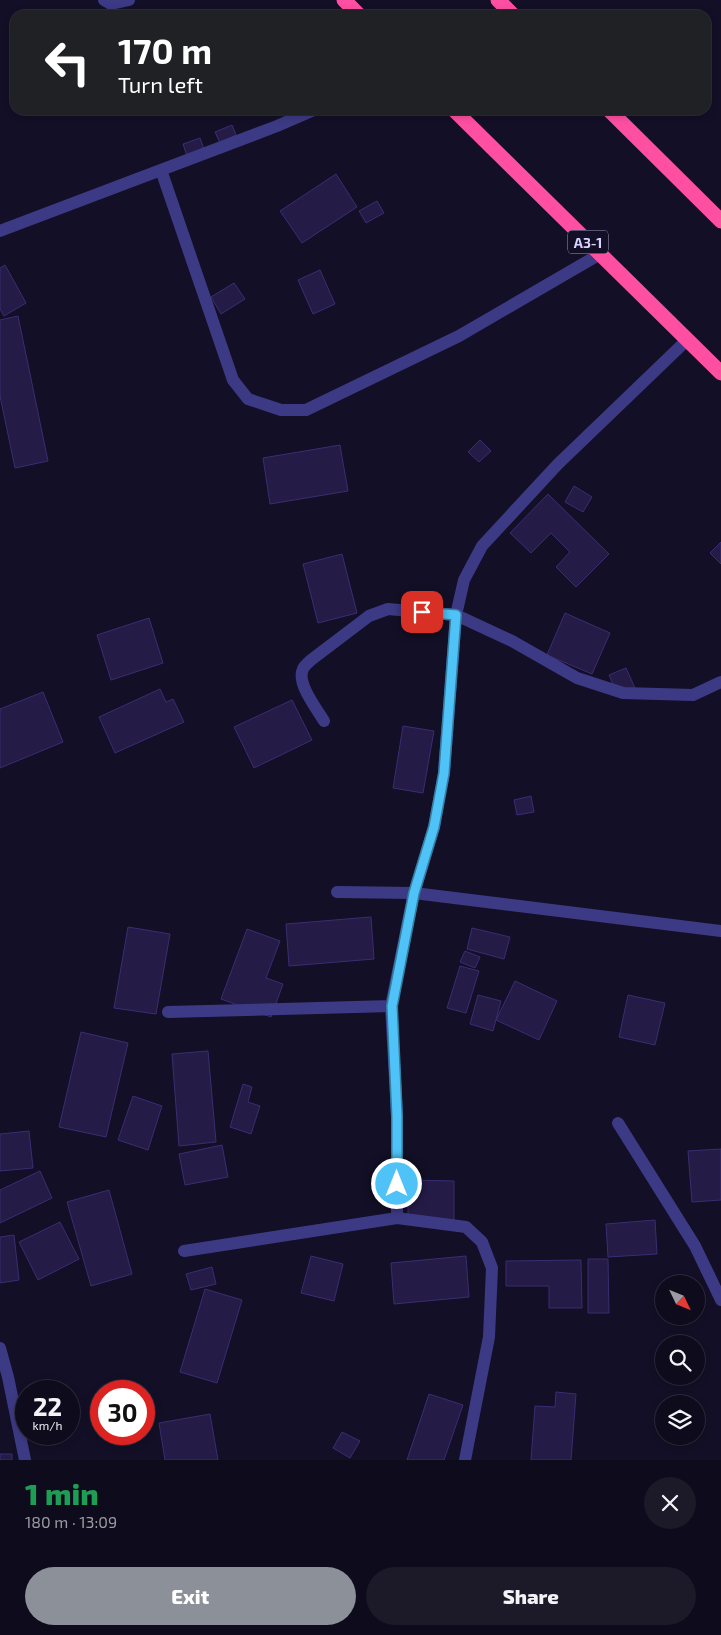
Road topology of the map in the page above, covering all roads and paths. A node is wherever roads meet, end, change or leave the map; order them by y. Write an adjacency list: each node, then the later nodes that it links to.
1 (104, 0): 2 (street)
2 (129, 0)
3 (344, 0): 5 (highway)
4 (498, 0): 6 (highway)
5 (354, 10)
6 (508, 10)
7 (301, 115): 10 (street)
8 (459, 115): 13 (highway, A3-1)
9 (614, 115): 11 (highway)
10 (161, 170): 12 (street); 13 (street)
11 (721, 220)
12 (0, 231)
13 (600, 254): 14 (highway, A3-1)
14 (687, 340): 15 (highway, A3-1); 16 (street)
15 (721, 373)
16 (456, 615): 17 (street); 18 (street); 20 (street)
17 (721, 682)
18 (324, 721)
19 (337, 892): 20 (street)
20 (414, 893): 21 (street); 22 (street)
21 (721, 931)
22 (392, 1006): 23 (street); 25 (street)
23 (168, 1012)
24 (618, 1123): 27 (street)
25 (397, 1218): 26 (street); 31 (street)
26 (184, 1251)
27 (721, 1300)
28 (0, 1348): 29 (street)
29 (4, 1379): 30 (street)
30 (25, 1460)
31 (465, 1460)

